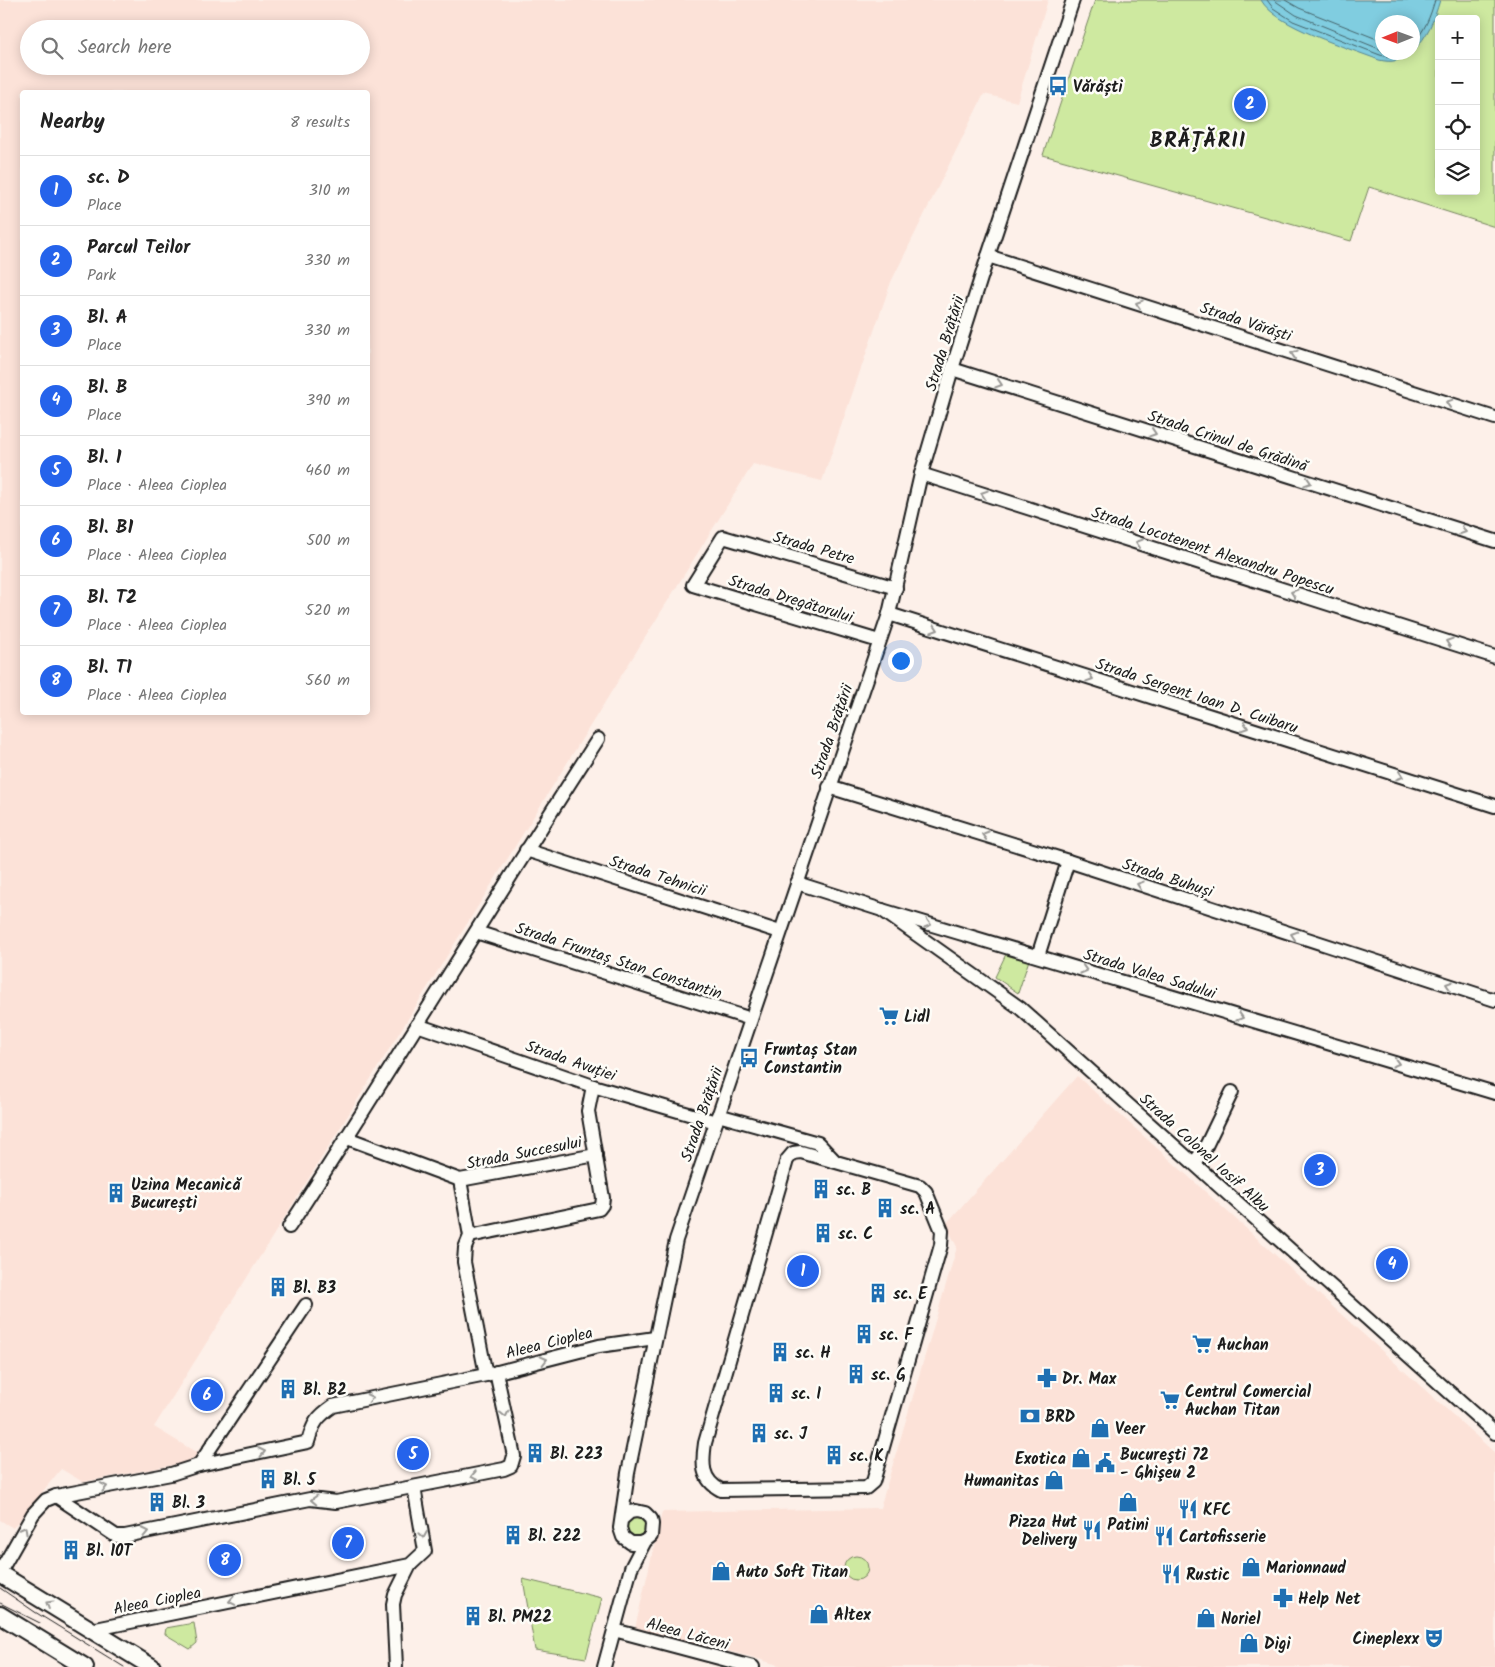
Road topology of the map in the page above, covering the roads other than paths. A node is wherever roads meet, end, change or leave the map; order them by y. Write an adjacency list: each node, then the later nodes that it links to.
1 (1073, 0): 2 (street, Strada Brățării)
2 (988, 256): 3 (street, Strada Brățării); 4 (street, Strada Vărăști, one-way to 2)
3 (952, 369): 5 (street, Strada Brățării); 6 (street, Strada Crinul de Grădină, one-way to 6)
4 (1495, 418)
5 (921, 474): 8 (street, Strada Brățării); 11 (street, Strada Locotenent Alexandru Popescu, one-way to 5)
6 (1495, 541)
7 (693, 585): 8 (street, Strada Petre); 10 (street, Strada Dregătorului)
8 (896, 588): 9 (street, Strada Brățării)
9 (889, 614): 10 (street, Strada Brățării); 14 (street, Strada Sergent Ioan D. Cuibaru, one-way to 14)
10 (880, 641): 13 (street, Strada Brățării)
11 (1495, 656)
12 (598, 740): 15 (street)
13 (829, 787): 16 (street, Strada Buhuși, one-way to 13); 17 (street, Strada Brățării)
14 (1495, 806)
15 (526, 850): 19 (street); 20 (street, Strada Tehnicii)
16 (1068, 861): 21 (street); 22 (street, Strada Buhuși, one-way to 16)
17 (797, 883): 18 (street, Strada Valea Sadului); 20 (street, Strada Brățării)
18 (882, 910): 21 (street, Strada Valea Sadului, one-way to 21); 32 (street, Strada Colonel Iosif Albu)
19 (476, 932): 23 (street, Strada Fruntaș Stan Constantin); 24 (street)
20 (780, 932): 23 (street, Strada Brățării)
21 (1038, 956): 27 (street, Strada Valea Sadului, one-way to 27)
22 (1495, 1000)
23 (751, 1019): 28 (street, Strada Brățării)
24 (417, 1025): 25 (street, Strada Avuției); 29 (street)
25 (593, 1086): 28 (street, Strada Avuției); 30 (street)
26 (1232, 1092): 32 (street)
27 (1495, 1093)
28 (717, 1119): 31 (street, Strada Avuției); 37 (street, Strada Brățării)
29 (347, 1138): 33 (street, Strada Succesului); 34 (street)
30 (596, 1155): 33 (street, Strada Succesului); 35 (street)
31 (835, 1161): 31 (street)
32 (1194, 1163): 39 (street, Strada Colonel Iosif Albu)
33 (460, 1180): 35 (street, Aleea Cioplea)
34 (289, 1226)
35 (470, 1236): 38 (street, Aleea Cioplea)
36 (306, 1305): 40 (street)
37 (656, 1338): 38 (street, Aleea Cioplea, one-way to 37); 41 (street, Strada Brățării)
38 (491, 1373): 40 (street, one-way to 38); 42 (street, Aleea Cioplea, one-way to 42)
39 (1495, 1433)
40 (200, 1465): 43 (street, one-way to 40)
41 (628, 1473): 44 (street, Strada Brățării); 45 (street, Strada Brățării)
42 (414, 1487): 43 (street, Aleea Cioplea); 48 (street, one-way to 48)
43 (56, 1496): 50 (street, one-way to 43)
44 (641, 1512): 45 (street); 47 (street)
45 (622, 1519): 46 (street)
46 (626, 1541): 47 (street); 49 (street)
47 (645, 1542): 49 (street)
48 (410, 1565): 52 (street, Aleea Cioplea, one-way to 52); 56 (street)
49 (631, 1568): 53 (street)
50 (0, 1573): 52 (main road, one-way to 50)
51 (0, 1616): 54 (main road)
52 (91, 1630): 55 (main road)
53 (614, 1630): 57 (street); 58 (street, Aleea Lăceni)
54 (86, 1667)
55 (152, 1667)
56 (396, 1667)
57 (604, 1667)
58 (753, 1667)

